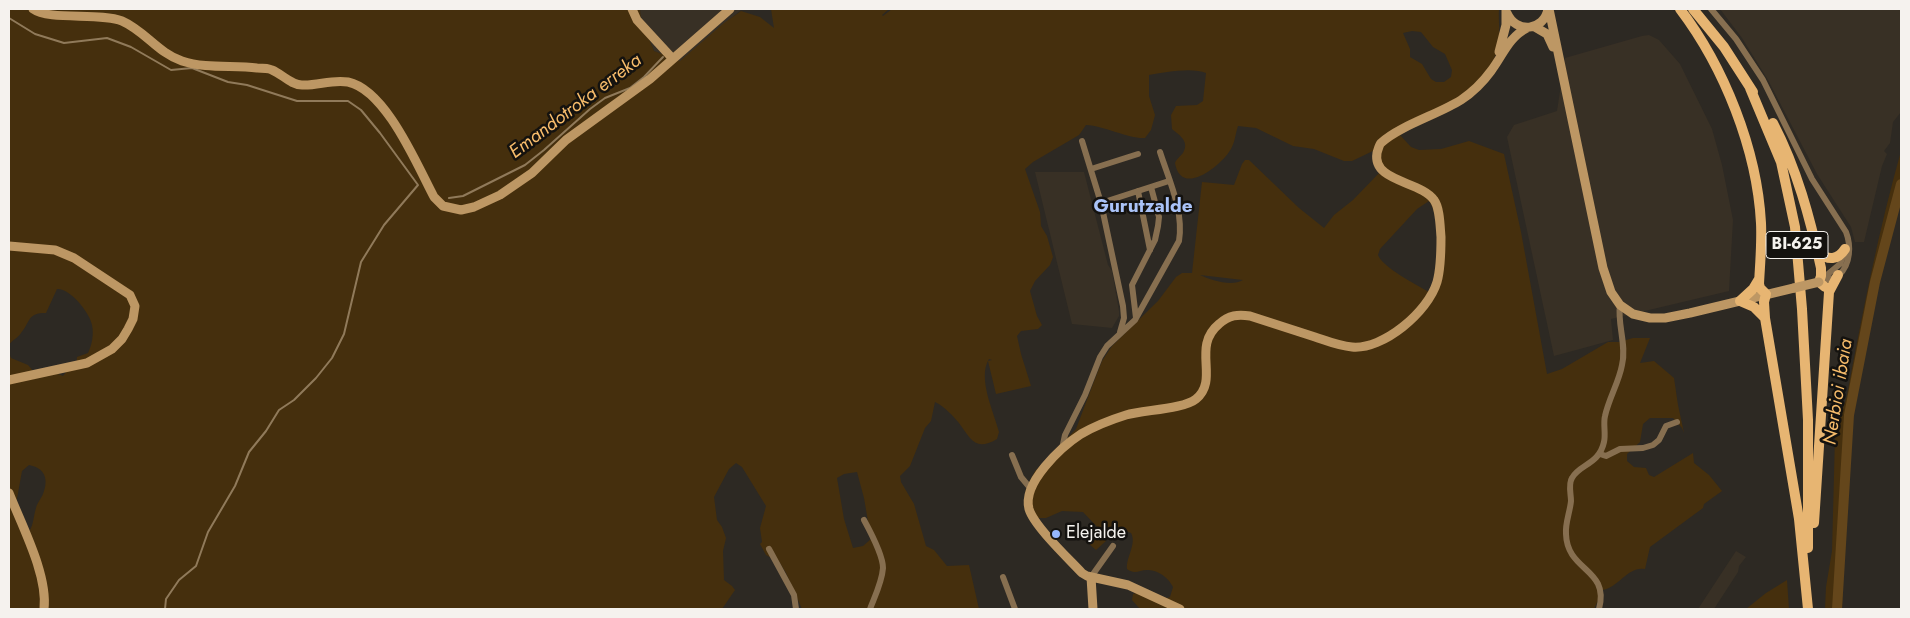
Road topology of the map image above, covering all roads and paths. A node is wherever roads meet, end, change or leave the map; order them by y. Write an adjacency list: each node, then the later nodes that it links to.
1 (33, 9): 10 (street)
2 (632, 9): 10 (street)
3 (730, 9): 10 (street)
4 (1549, 9): 9 (street); 11 (street)
5 (1680, 9): 28 (main road)
6 (1693, 9): 13 (main road, BI-625)
7 (1711, 9): 22 (street)
8 (1507, 11): 9 (street); 12 (street)
9 (1531, 27): 11 (street); 12 (street)
10 (672, 58)
11 (1559, 64): 33 (street)
12 (1490, 71): 39 (street)
13 (1750, 88): 26 (main road); 49 (main road, BI-625)
14 (1082, 140): 17 (street)
15 (1160, 152): 18 (street)
16 (1138, 154): 17 (street)
17 (1091, 168): 21 (street)
18 (1169, 181): 19 (street); 34 (street)
19 (1151, 187): 20 (street); 25 (street)
20 (1138, 191): 21 (street); 25 (street)
21 (1101, 202): 36 (street)
22 (1834, 212): 24 (street); 27 (street)
23 (9, 246): 37 (street)
24 (1845, 249): 26 (main road); 29 (street)
25 (1150, 250): 34 (street)
26 (1818, 252): 29 (main road)
27 (1838, 275): 29 (street); 30 (main road)
28 (1759, 279): 31 (main road); 32 (main road)
29 (1819, 282): 30 (main road); 31 (street, bridge)
30 (1828, 292): 49 (main road)
31 (1766, 294): 32 (street); 35 (main road)
32 (1740, 300): 33 (street); 35 (main road)
33 (1620, 305): 40 (street)
34 (1136, 318): 36 (street)
35 (1765, 318): 49 (main road)
36 (1120, 332): 39 (street)
37 (9, 380)
38 (1677, 422): 40 (street)
39 (1062, 449): 42 (street)
40 (1600, 454): 56 (street)
41 (1012, 456): 42 (street)
42 (1031, 489): 48 (street)
43 (9, 493): 50 (street)
44 (864, 520): 52 (street)
45 (1113, 546): 48 (street)
46 (769, 549): 51 (street)
47 (1003, 577): 53 (street)
48 (1091, 577): 54 (street); 55 (street)
49 (1807, 594): 57 (main road, BI-625)
50 (44, 609)
51 (796, 609)
52 (870, 609)
53 (1014, 609)
54 (1092, 609)
55 (1180, 609)
56 (1599, 609)
57 (1807, 609)

